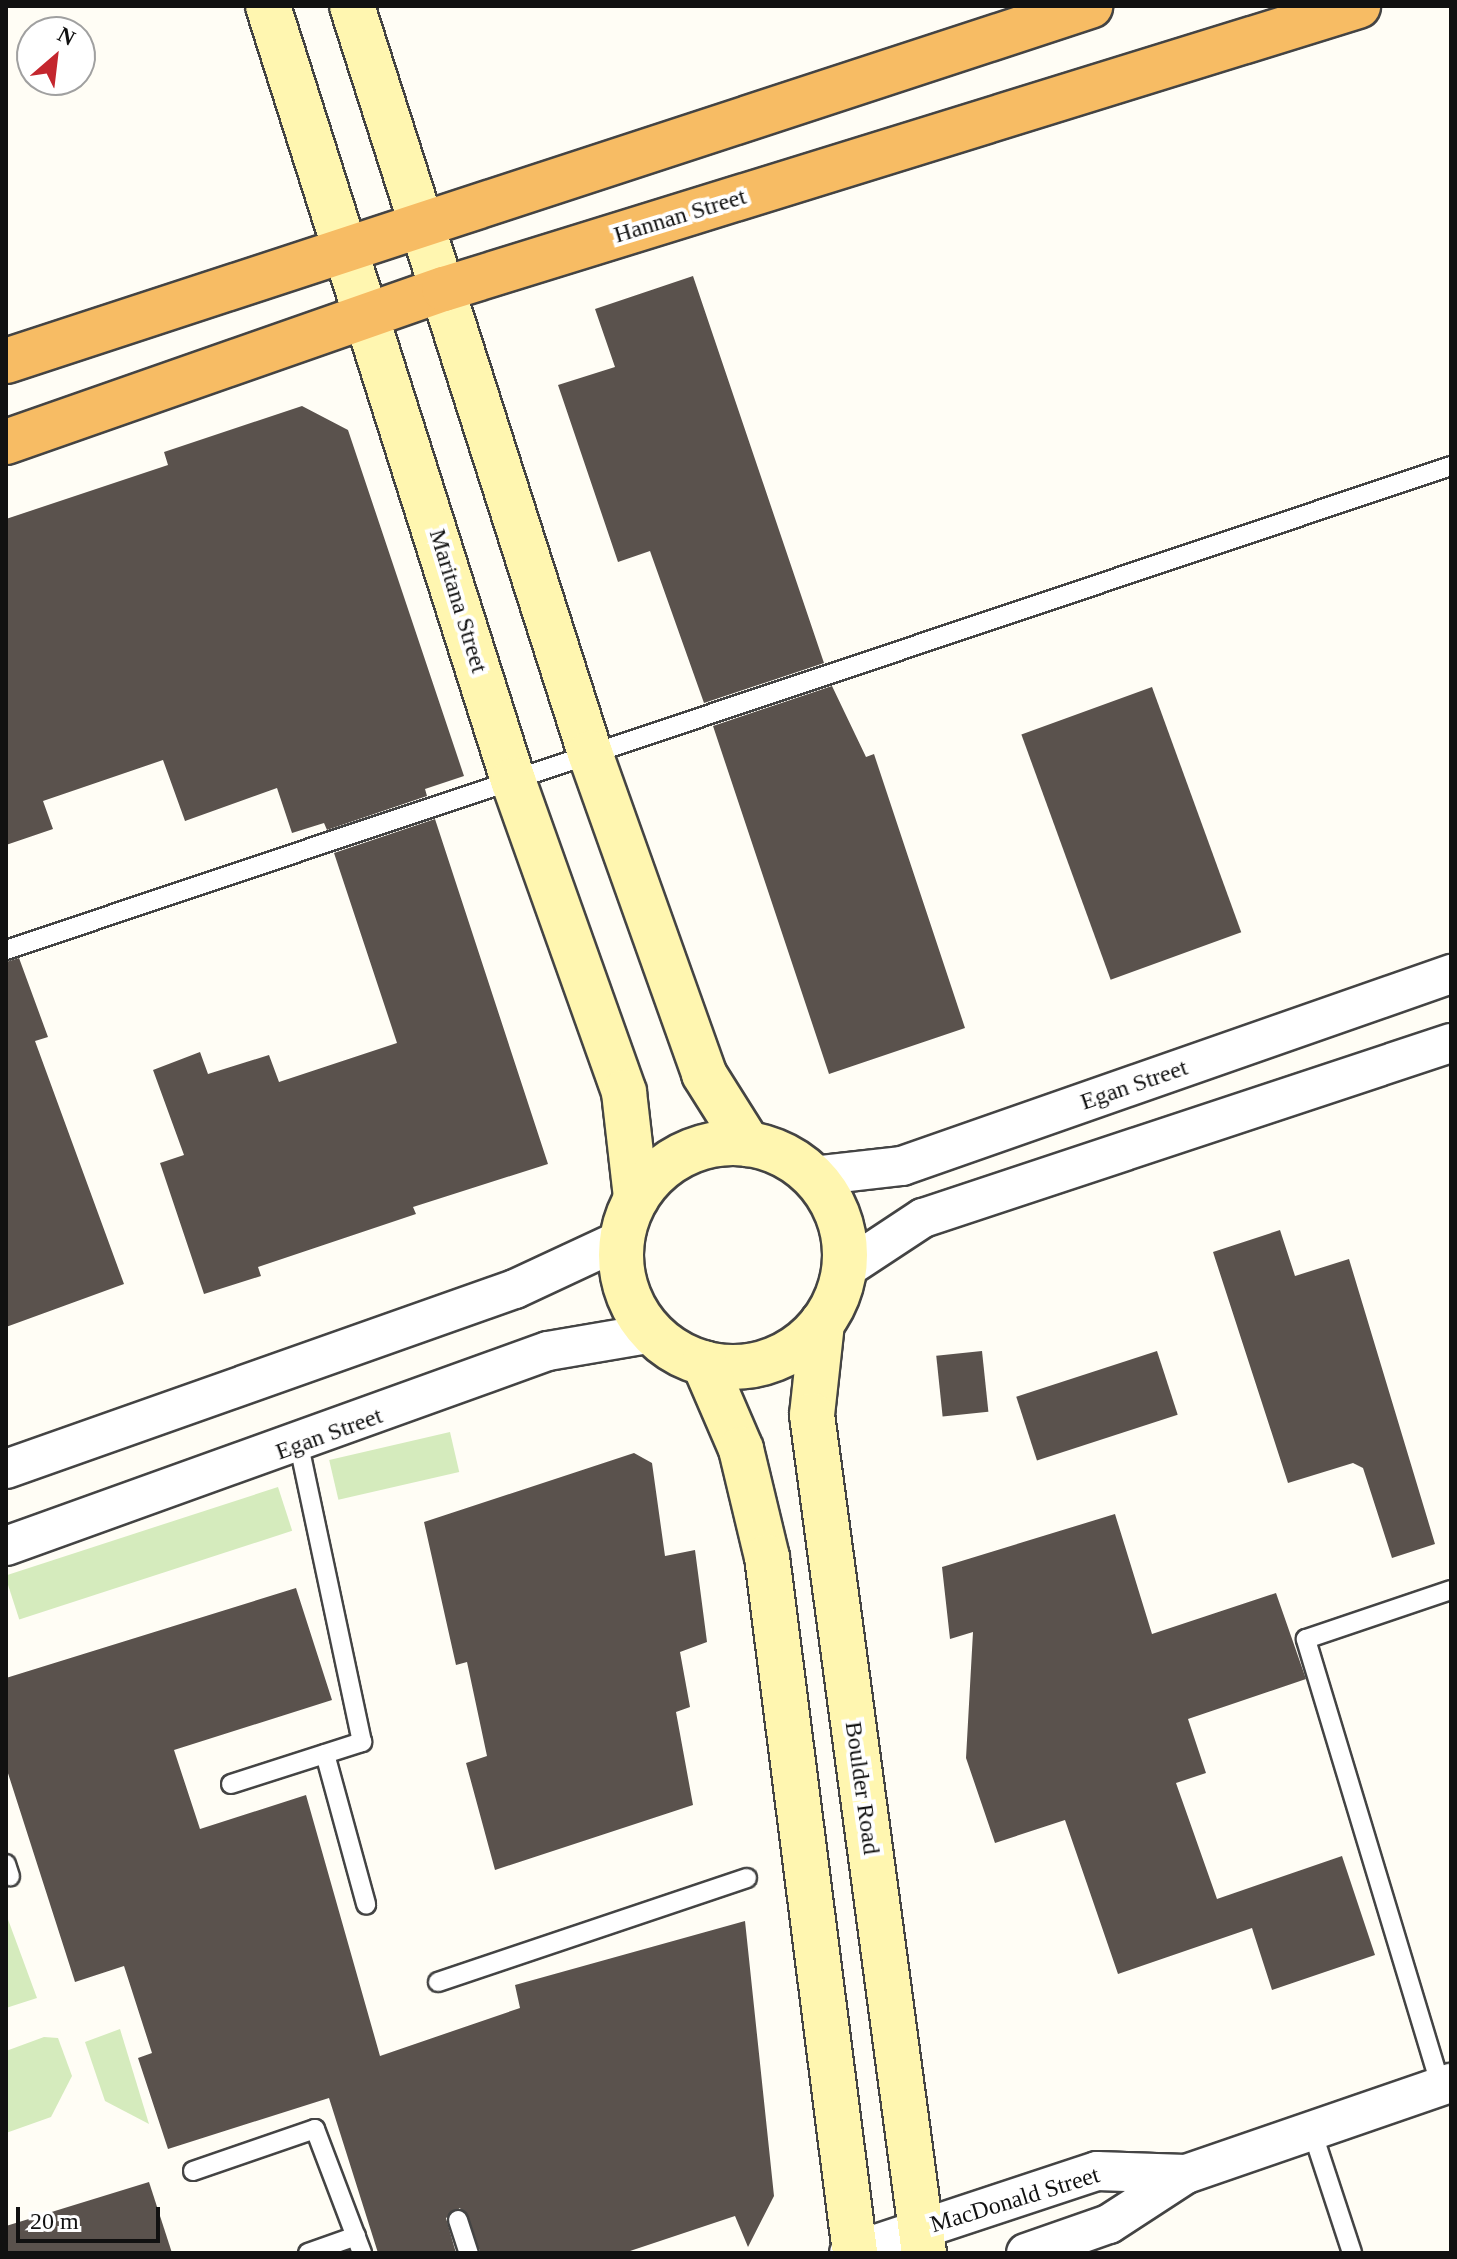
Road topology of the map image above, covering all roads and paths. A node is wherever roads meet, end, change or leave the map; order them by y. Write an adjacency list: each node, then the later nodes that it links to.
1 (268, 6): 6 (main road, Maritana Street)
2 (352, 6): 5 (main road)
3 (1090, 6): 5 (highway)
4 (1358, 6): 7 (highway, Hannan Street)
5 (422, 221): 6 (highway); 7 (main road)
6 (348, 245): 8 (main road, Maritana Street); 9 (highway)
7 (444, 289): 8 (highway, Hannan Street); 12 (main road)
8 (369, 315): 10 (highway, Hannan Street); 13 (main road, Maritana Street)
9 (6, 361)
10 (6, 442)
11 (1451, 466): 12 (lane)
12 (590, 753): 13 (lane); 17 (main road)
13 (513, 780): 14 (lane); 19 (main road, Maritana Street)
14 (6, 950)
15 (1451, 974): 18 (street, Egan Street)
16 (1451, 1043): 21 (street)
17 (748, 1144): 18 (main road, Boulder Road); 19 (main road, Boulder Road)
18 (813, 1176): 21 (main road, Boulder Road)
19 (636, 1198): 20 (main road, Boulder Road)
20 (622, 1239): 23 (main road, Boulder Road); 26 (street)
21 (844, 1270): 22 (main road, Boulder Road)
22 (822, 1323): 24 (main road); 39 (main road, Boulder Road)
23 (653, 1333): 24 (main road, Boulder Road); 25 (street, Egan Street)
24 (704, 1363): 41 (main road)
25 (299, 1446): 27 (street, Egan Street); 29 (lane)
26 (6, 1469)
27 (6, 1546)
28 (1451, 1590): 34 (lane)
29 (325, 1754): 30 (lane); 32 (lane)
30 (231, 1784)
31 (747, 1878): 33 (lane)
32 (366, 1904)
33 (438, 1982)
34 (1446, 2085): 35 (street, MacDonald Street)
35 (1312, 2131): 37 (street, MacDonald Street); 45 (lane)
36 (193, 2171): 40 (lane)
37 (1186, 2174): 39 (street, MacDonald Street); 44 (street, MacDonald Street)
38 (458, 2220): 43 (lane)
39 (922, 2241): 41 (street, MacDonald Street)
40 (359, 2245): 42 (lane)
41 (853, 2252)
42 (308, 2253)
43 (469, 2253)
44 (1026, 2253)
45 (1352, 2253)

